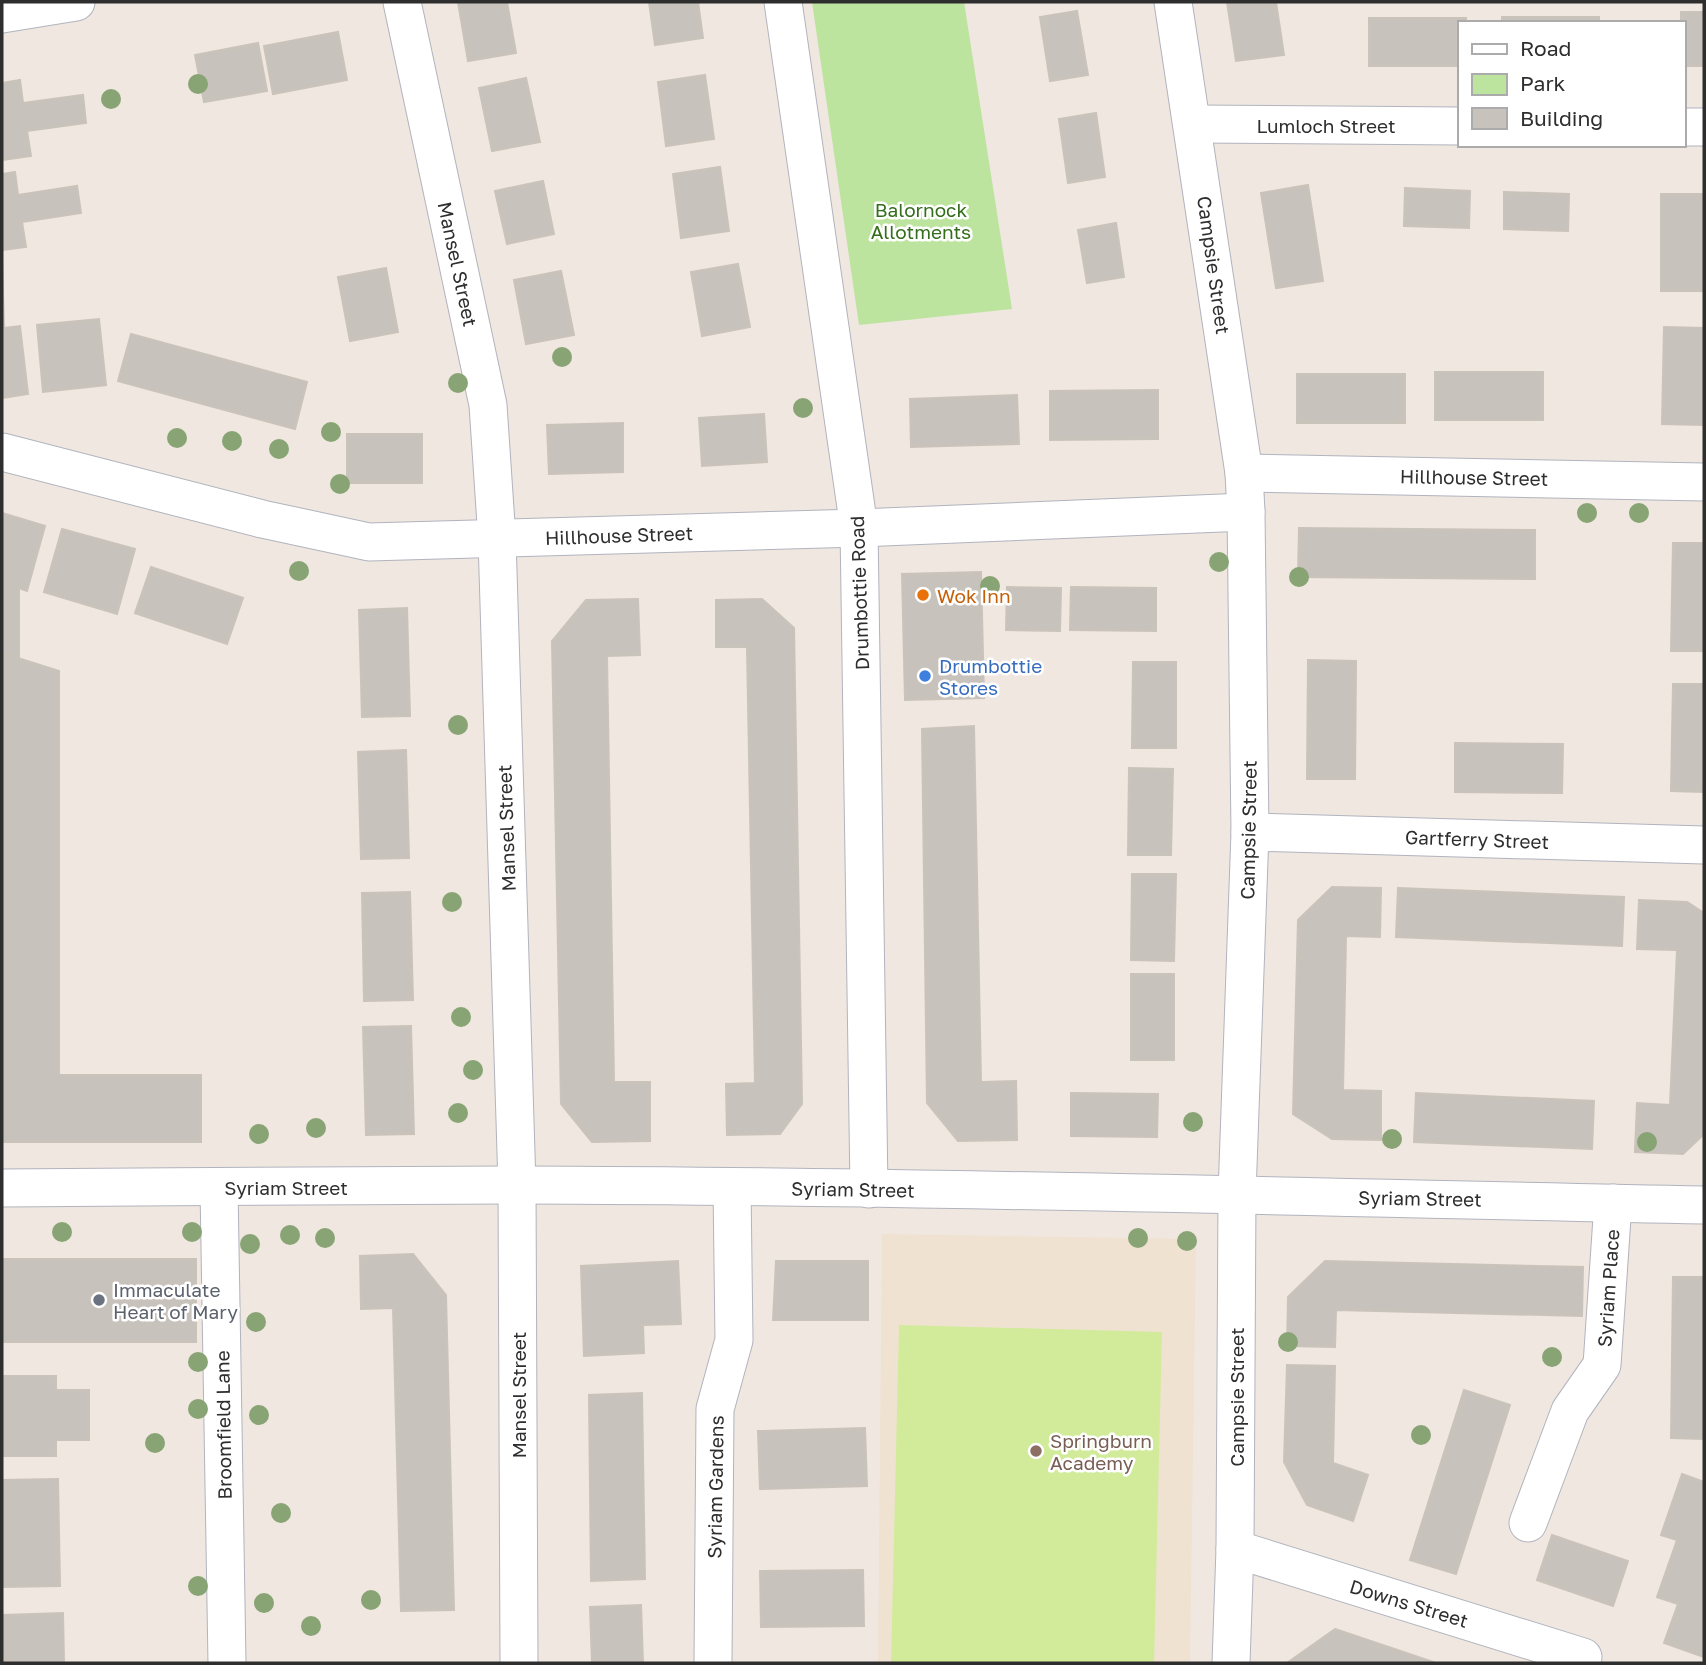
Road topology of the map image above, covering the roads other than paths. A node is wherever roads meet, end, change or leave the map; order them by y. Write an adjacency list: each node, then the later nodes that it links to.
1 (76, 2): 5 (street)
2 (402, 2): 15 (street, Mansel Street)
3 (783, 2): 14 (street, Drumbottie Road)
4 (1173, 2): 6 (street, Campsie Street)
5 (2, 15)
6 (1193, 124): 7 (street, Lumloch Street); 11 (street, Campsie Street)
7 (1458, 126)
8 (1685, 127): 9 (street)
9 (1704, 127)
10 (2, 452): 15 (street, Hillhouse Street)
11 (1244, 472): 12 (street, Hillhouse Street); 13 (street, Campsie Street)
12 (1704, 482)
13 (1246, 512): 14 (street, Hillhouse Street); 16 (street, Campsie Street)
14 (859, 528): 15 (street, Hillhouse Street); 22 (street, Drumbottie Road)
15 (497, 539): 18 (street, Mansel Street)
16 (1250, 832): 17 (street, Gartferry Street); 23 (street, Campsie Street)
17 (1704, 845)
18 (517, 1185): 19 (street, Syriam Street); 20 (street, Syriam Street); 30 (street, Mansel Street)
19 (219, 1187): 21 (street, Syriam Street); 29 (street, Broomfield Lane)
20 (732, 1187): 22 (street, Syriam Street); 31 (street, Syriam Gardens)
21 (2, 1188)
22 (869, 1189): 23 (street, Syriam Street)
23 (1237, 1194): 24 (street, Syriam Street); 27 (street, Campsie Street)
24 (1613, 1203): 25 (street, Syriam Street); 26 (street, Syriam Place)
25 (1704, 1205)
26 (1528, 1523)
27 (1235, 1549): 28 (street, Downs Street); 32 (street, Campsie Street)
28 (1583, 1657)
29 (227, 1663)
30 (520, 1663)
31 (713, 1663)
32 (1231, 1663)

